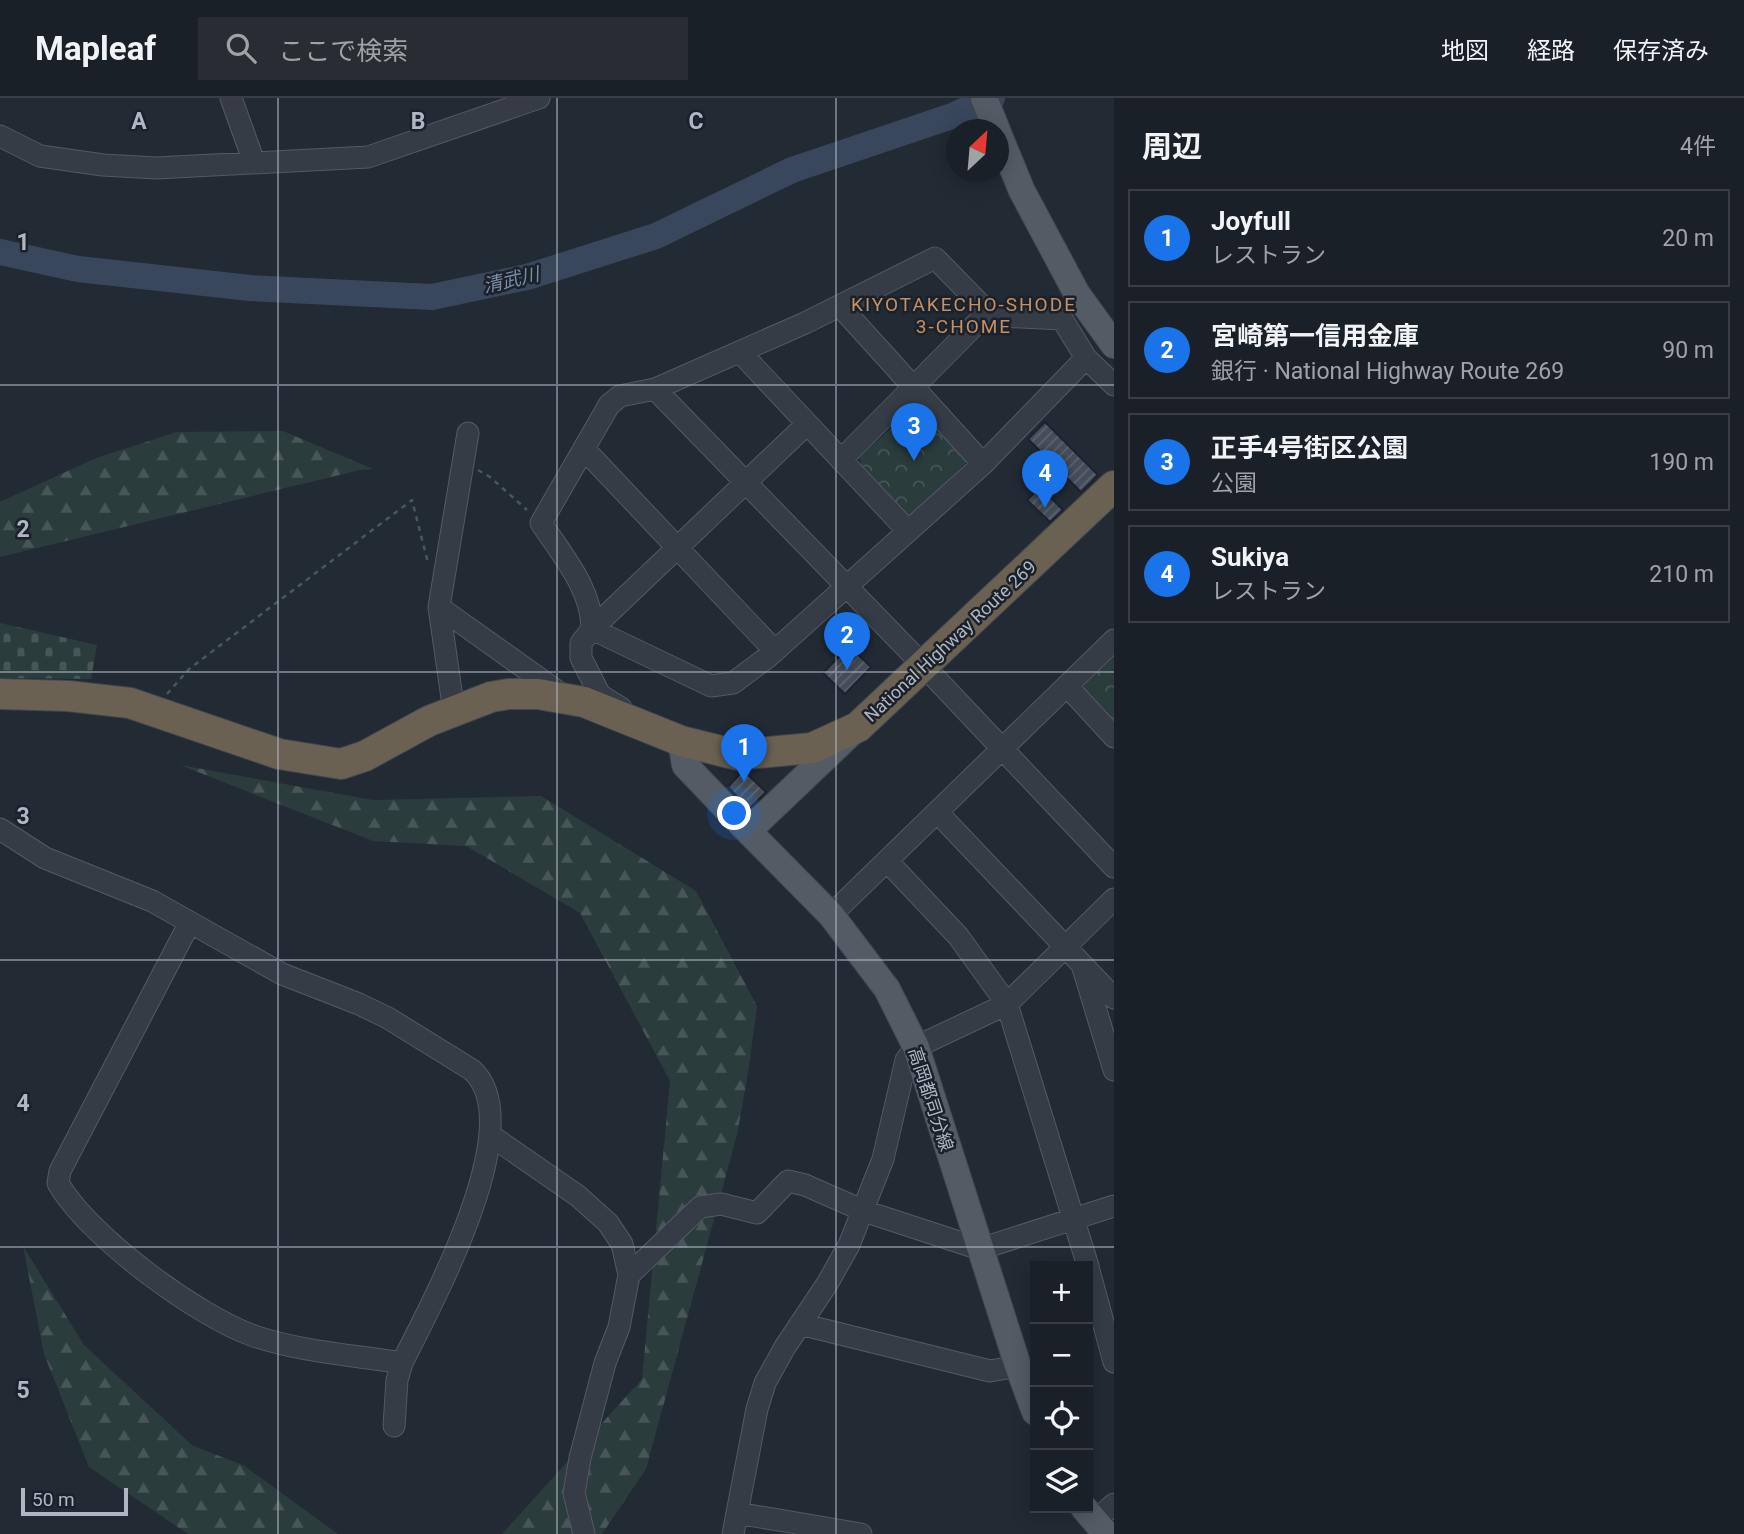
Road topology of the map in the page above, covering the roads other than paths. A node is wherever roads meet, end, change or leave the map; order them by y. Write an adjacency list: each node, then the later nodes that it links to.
1 (231, 98): 7 (street)
2 (984, 98): 4 (main road)
3 (529, 100): 7 (street)
4 (993, 119)
5 (0, 136): 7 (street)
6 (1009, 158): 10 (main road)
7 (254, 162)
8 (840, 306): 9 (street); 11 (street); 14 (street)
9 (988, 312): 12 (street); 14 (street)
10 (1114, 345)
11 (740, 352): 15 (street); 16 (street)
12 (1086, 358): 13 (street); 20 (street)
13 (1114, 385)
14 (913, 387): 19 (street); 20 (street)
15 (655, 389): 18 (street); 21 (street)
16 (807, 424): 19 (street); 21 (street)
17 (468, 433): 26 (street)
18 (584, 449): 24 (street); 27 (street)
19 (841, 460): 23 (street)
20 (983, 464): 23 (street)
21 (746, 482): 24 (street); 25 (street)
22 (1114, 486): 30 (highway, National Highway Route 269)
23 (908, 531): 25 (street)
24 (677, 549): 27 (street); 29 (street)
25 (847, 586): 29 (street); 30 (street)
26 (439, 607): 33 (street); 34 (street)
27 (592, 629): 29 (street); 37 (street)
28 (1114, 640): 31 (street)
29 (775, 651)
30 (924, 666): 35 (highway, National Highway Route 269); 38 (street)
31 (1067, 686): 36 (street); 38 (street)
32 (0, 694): 34 (highway, National Highway Route 269)
33 (568, 699): 34 (highway, National Highway Route 269); 37 (highway, National Highway Route 269)
34 (454, 712)
35 (858, 727): 37 (highway, National Highway Route 269); 41 (main road)
36 (1114, 737)
37 (681, 741): 41 (main road, 高岡都司分線)
38 (1003, 749): 39 (street); 43 (street)
39 (937, 812): 42 (street); 47 (street)
40 (0, 829): 46 (street)
41 (748, 831): 45 (main road, 高岡都司分線)
42 (887, 861): 45 (street); 50 (street)
43 (1114, 867)
44 (1114, 899): 47 (street)
45 (831, 915): 51 (main road, 高岡都司分線)
46 (189, 924): 53 (street); 63 (street)
47 (1065, 947): 48 (street); 50 (street)
48 (1082, 965): 49 (street); 52 (street)
49 (1114, 998)
50 (1007, 1004): 51 (street); 56 (street)
51 (916, 1047): 55 (street); 57 (main road, 高岡都司分線)
52 (1114, 1070)
53 (490, 1135): 59 (street); 63 (street)
54 (1114, 1206): 56 (street)
55 (863, 1211): 57 (street); 59 (street); 61 (street)
56 (1073, 1218): 57 (street); 58 (street)
57 (980, 1249): 64 (main road, 高岡都司分線)
58 (1086, 1261)
59 (629, 1275): 69 (street)
60 (1093, 1284): 62 (street)
61 (800, 1324): 64 (street); 67 (street)
62 (1114, 1362)
63 (402, 1363): 66 (street)
64 (1018, 1366): 65 (main road, 高岡都司分線)
65 (1030, 1398)
66 (394, 1426)
67 (735, 1524): 68 (street)
68 (816, 1530): 70 (street)
69 (584, 1534)
70 (861, 1534)

